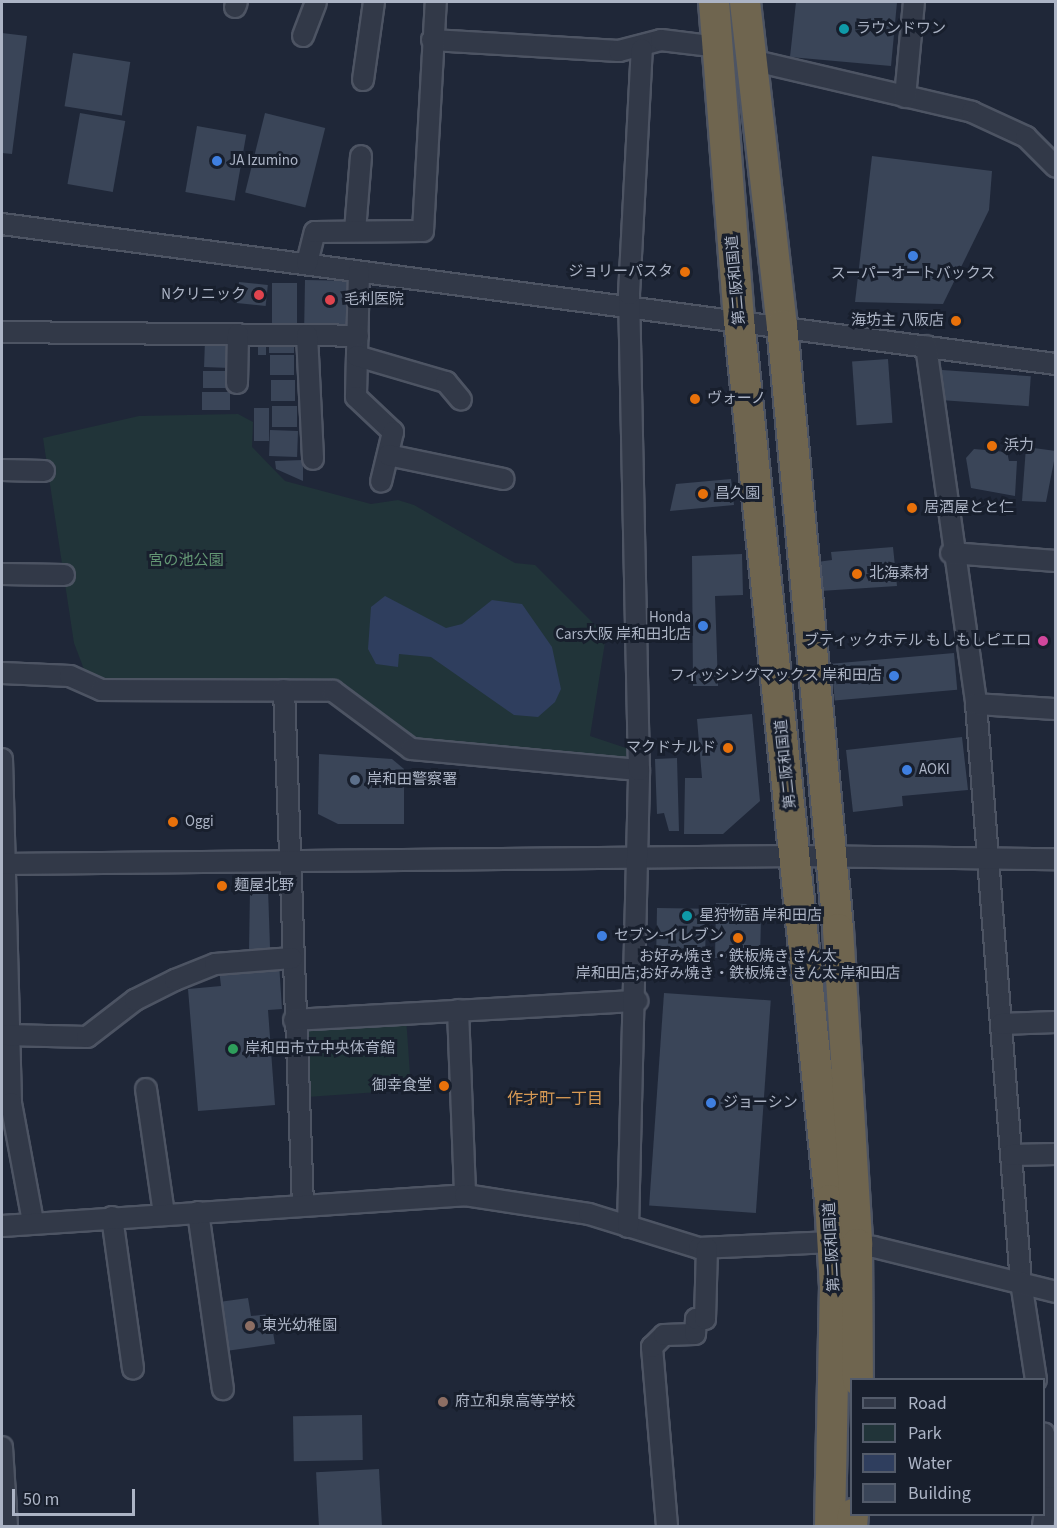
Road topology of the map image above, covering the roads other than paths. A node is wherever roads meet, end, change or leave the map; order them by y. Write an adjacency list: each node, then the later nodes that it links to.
1 (316, 2): 7 (street)
2 (374, 2): 12 (street)
3 (436, 2): 8 (street)
4 (714, 2): 9 (highway, 第二阪和国道)
5 (745, 2): 11 (highway)
6 (914, 2): 13 (street)
7 (303, 36)
8 (432, 40): 10 (street); 17 (street)
9 (718, 48): 10 (street); 21 (highway, 第二阪和国道)
10 (642, 49): 20 (street)
11 (751, 60): 13 (street); 22 (highway)
12 (363, 80)
13 (905, 97): 15 (street)
14 (361, 156): 17 (street)
15 (1056, 167)
16 (2, 224): 18 (street)
17 (355, 231): 18 (street)
18 (308, 264): 19 (street)
19 (359, 272): 20 (street); 26 (street)
20 (632, 307): 21 (street); 47 (street)
21 (739, 320): 22 (street); 48 (highway, 第二阪和国道)
22 (782, 326): 27 (street); 49 (highway)
23 (2, 332): 24 (street)
24 (238, 334): 25 (street); 30 (street)
25 (307, 335): 26 (street); 33 (street)
26 (358, 336): 28 (street)
27 (926, 346): 29 (street); 38 (street)
28 (357, 356): 31 (street); 32 (street)
29 (1056, 364)
30 (237, 383)
31 (461, 400)
32 (388, 455): 36 (street); 37 (street)
33 (313, 459)
34 (2, 470): 35 (street)
35 (44, 471)
36 (504, 479)
37 (381, 482)
38 (951, 553): 39 (street); 44 (street)
39 (1056, 561)
40 (2, 574): 41 (street)
41 (64, 575)
42 (2, 673): 43 (street)
43 (284, 690): 47 (street); 53 (street)
44 (976, 704): 45 (street); 50 (street)
45 (1056, 709)
46 (2, 759): 54 (street)
47 (639, 770): 51 (street)
48 (795, 856): 49 (street); 51 (street); 74 (highway, 第二阪和国道)
49 (828, 857): 50 (street); 74 (highway)
50 (985, 857): 52 (street); 61 (street)
51 (638, 858): 53 (street); 57 (street)
52 (1056, 860)
53 (287, 861): 54 (street); 55 (street)
54 (3, 864): 56 (street)
55 (292, 958): 59 (street); 62 (street)
56 (3, 989): 62 (street)
57 (637, 1001): 58 (street); 73 (street)
58 (458, 1010): 59 (street); 66 (street)
59 (294, 1020): 67 (street)
60 (1056, 1022): 61 (street)
61 (1001, 1023): 65 (street)
62 (7, 1035): 71 (street)
63 (146, 1089): 69 (street)
64 (1056, 1154): 65 (street)
65 (1011, 1155): 76 (street)
66 (465, 1195): 67 (street); 73 (street)
67 (303, 1205): 68 (street)
68 (198, 1212): 69 (street); 83 (street)
69 (165, 1214): 70 (street)
70 (112, 1217): 71 (street); 79 (street)
71 (33, 1222): 72 (street)
72 (2, 1226)
73 (628, 1227): 75 (street)
74 (845, 1244): 75 (street); 76 (street); 77 (highway, 第二阪和国道); 81 (highway); 89 (highway)
75 (707, 1248): 88 (street)
76 (1021, 1282): 78 (street); 82 (street)
77 (846, 1287): 80 (highway, 第二阪和国道); 90 (highway, 第二阪和国道)
78 (1056, 1292)
79 (133, 1369)
80 (858, 1378)
81 (875, 1378)
82 (1036, 1378)
83 (223, 1389)
84 (1045, 1438): 86 (street)
85 (2, 1458): 87 (street)
86 (1053, 1478): 91 (street)
87 (7, 1527)
88 (667, 1527)
89 (809, 1527)
90 (830, 1527)
91 (1043, 1527)

